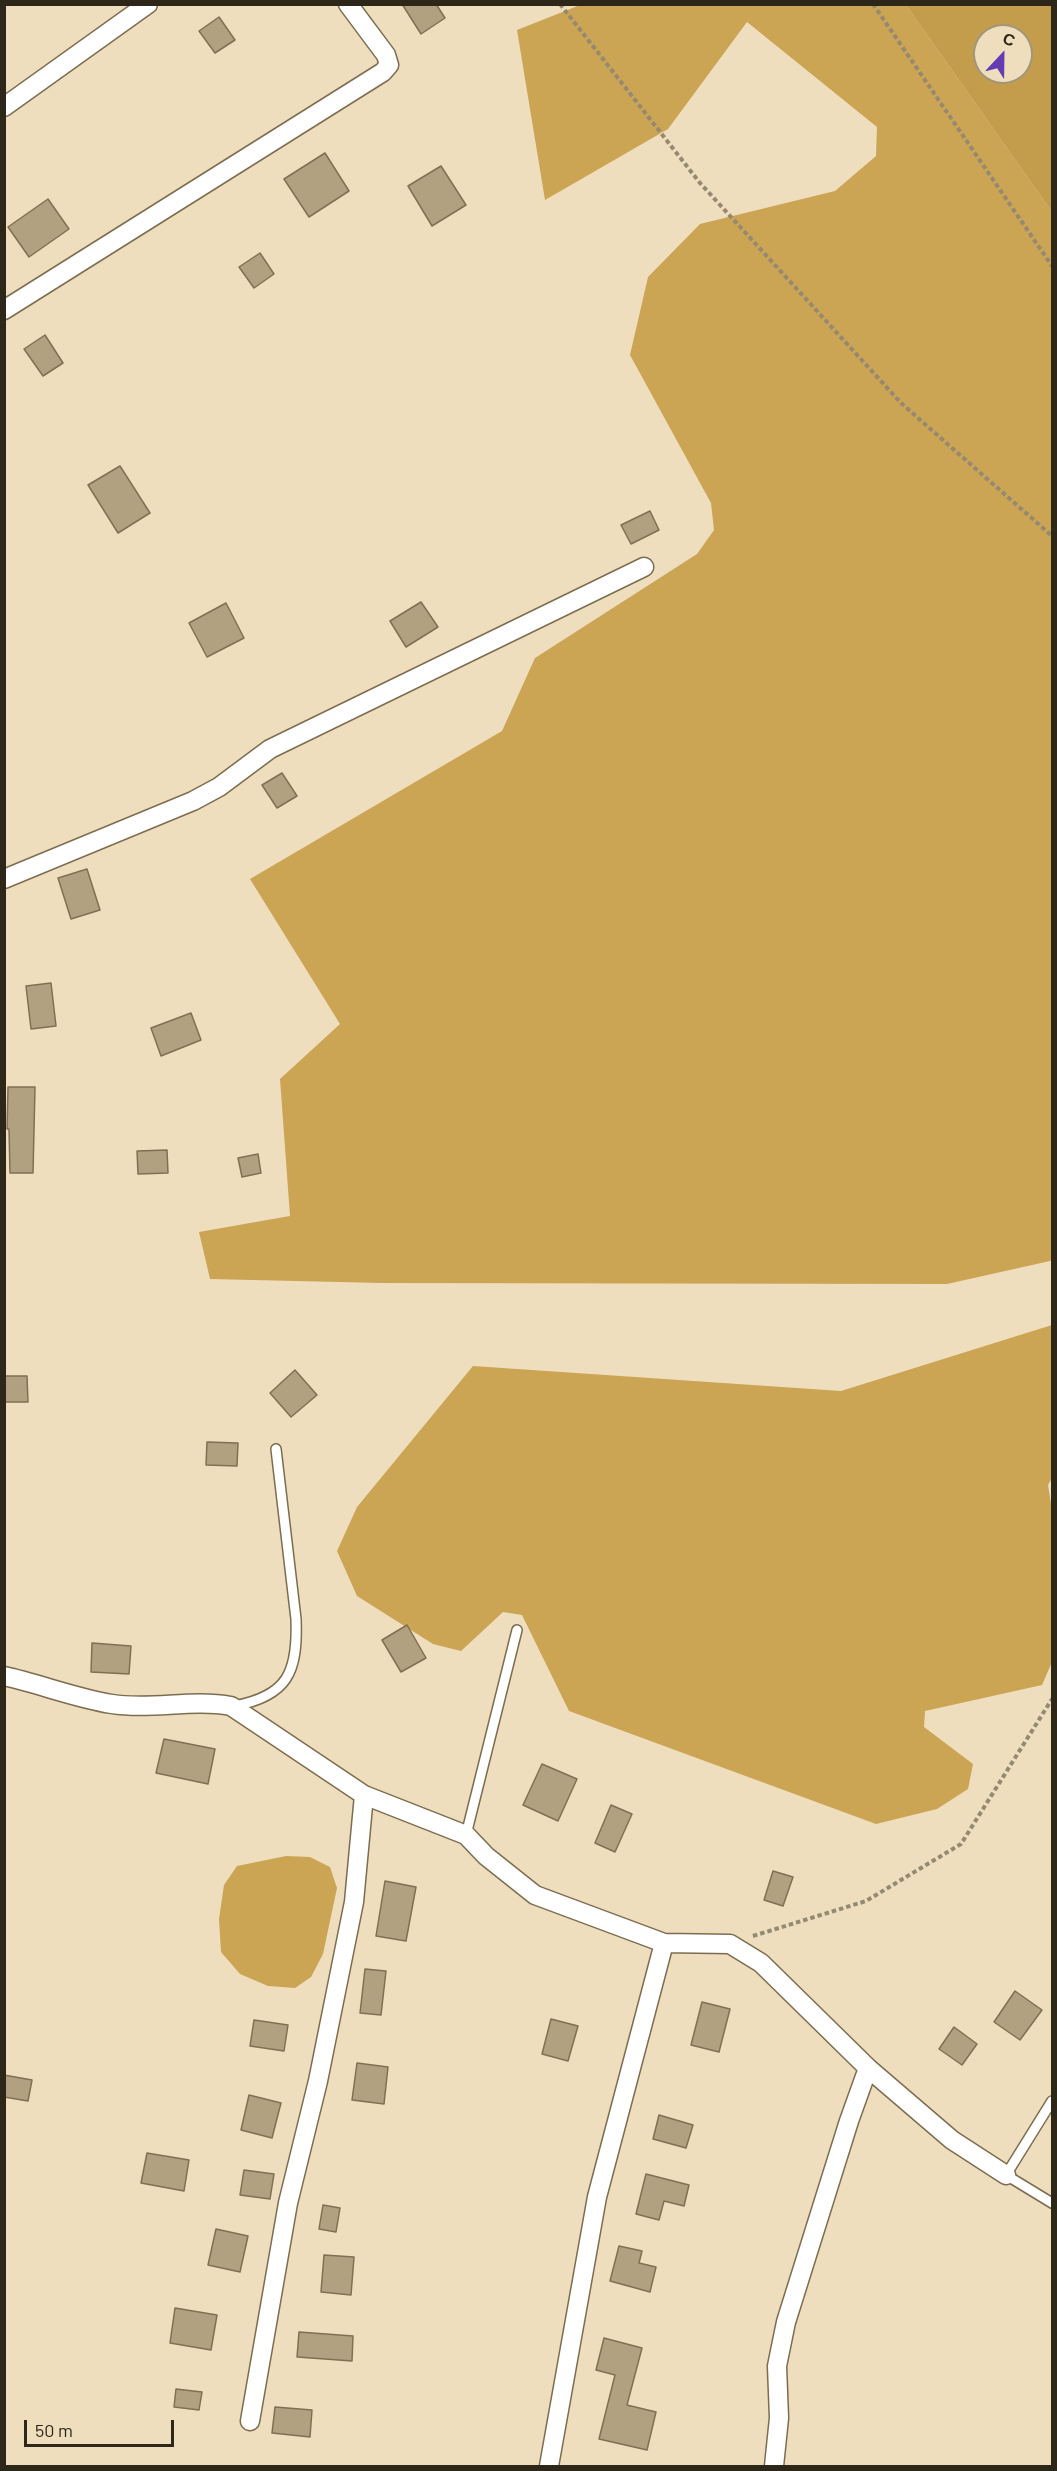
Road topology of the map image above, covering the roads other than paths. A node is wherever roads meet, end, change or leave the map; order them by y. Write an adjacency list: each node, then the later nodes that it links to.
1 (148, 4): 3 (street)
2 (348, 4): 4 (street)
3 (4, 107)
4 (4, 310)
5 (644, 567): 6 (street)
6 (4, 879)
7 (276, 1449): 10 (lane)
8 (517, 1630): 12 (lane)
9 (4, 1676): 10 (street)
10 (231, 1706): 11 (street)
11 (364, 1795): 12 (street); 18 (street)
12 (466, 1835): 13 (street)
13 (664, 1944): 14 (street); 19 (street)
14 (868, 2068): 16 (street); 20 (street)
15 (1053, 2101): 16 (lane)
16 (1006, 2175): 17 (lane)
17 (1053, 2203)
18 (250, 2421)
19 (549, 2466)
20 (774, 2466)

